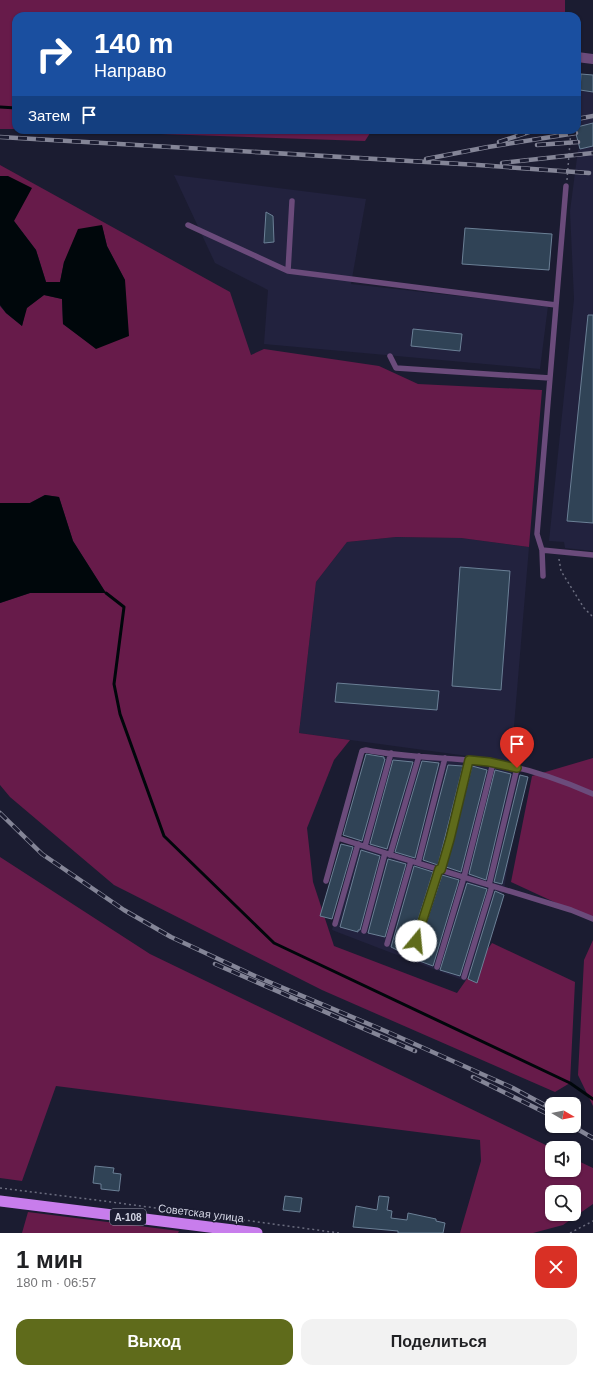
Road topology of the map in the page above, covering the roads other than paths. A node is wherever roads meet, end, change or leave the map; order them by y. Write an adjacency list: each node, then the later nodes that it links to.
1 (581, 58): 2 (street)
2 (593, 59)
3 (566, 186): 7 (lane)
4 (292, 201): 6 (lane)
5 (188, 225): 6 (lane)
6 (288, 271): 7 (lane)
7 (556, 305): 9 (lane)
8 (390, 356): 9 (lane)
9 (550, 378): 10 (lane)
10 (542, 550): 11 (lane); 12 (lane)
11 (593, 555)
12 (543, 576)
13 (391, 754): 14 (lane); 20 (lane); 22 (lane)
14 (419, 756): 15 (lane); 23 (lane)
15 (445, 758): 16 (lane); 25 (lane)
16 (469, 760): 17 (lane); 26 (lane)
17 (493, 763): 18 (lane); 27 (lane)
18 (517, 768): 19 (lane); 29 (lane)
19 (593, 794)
20 (338, 838): 21 (lane); 28 (lane)
21 (358, 844): 22 (lane); 31 (lane)
22 (365, 846): 23 (lane)
23 (388, 854): 24 (lane); 32 (lane)
24 (411, 861): 25 (lane); 33 (lane)
25 (418, 863): 26 (lane)
26 (440, 869): 27 (lane); 34 (lane)
27 (464, 877): 29 (lane); 35 (lane)
28 (326, 881)
29 (491, 886): 30 (lane); 36 (lane)
30 (593, 919)
31 (336, 924)
32 (364, 931)
33 (387, 944)
34 (412, 956)
35 (437, 967)
36 (464, 977)
37 (0, 1201): 38 (highway, Советская улица / А-108)
38 (257, 1233)

